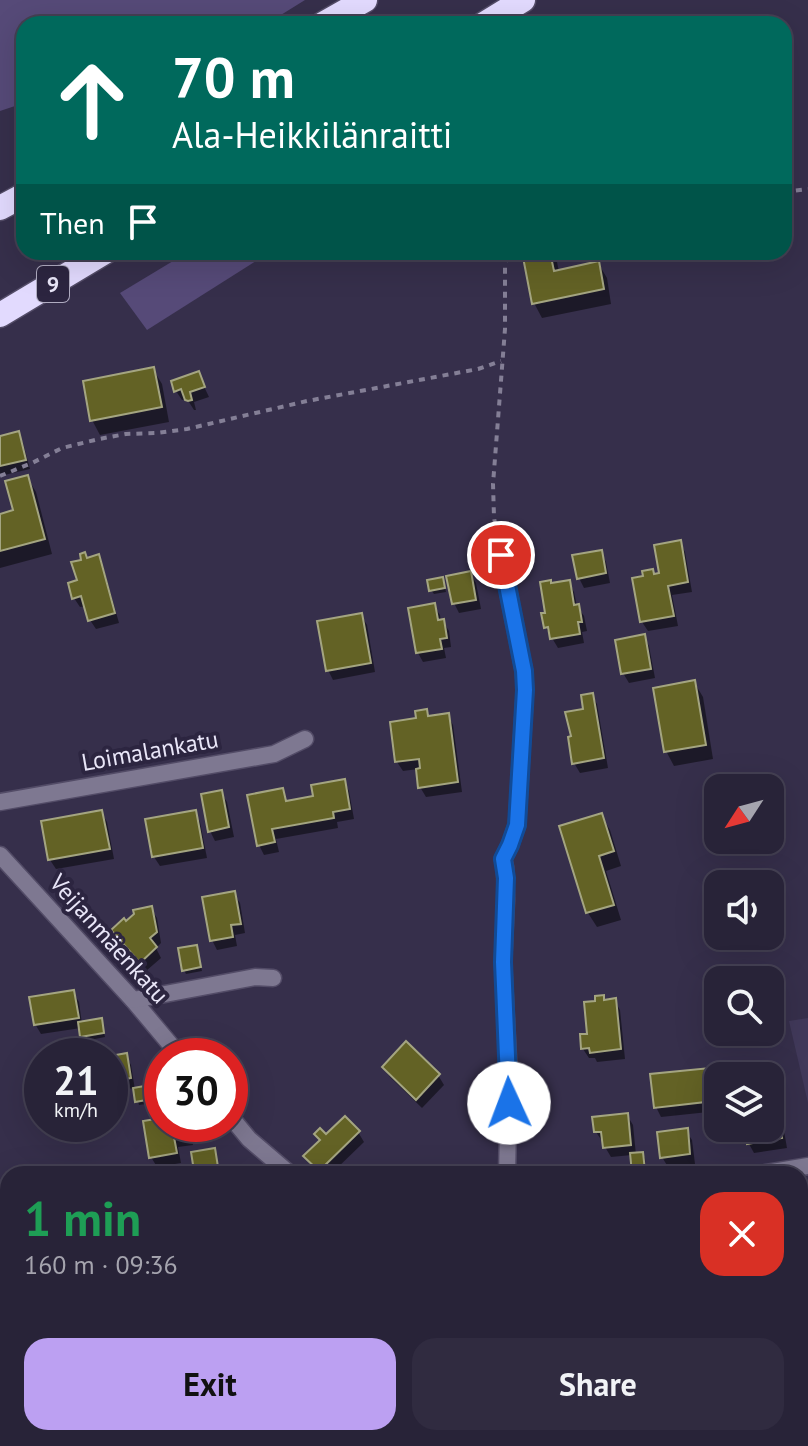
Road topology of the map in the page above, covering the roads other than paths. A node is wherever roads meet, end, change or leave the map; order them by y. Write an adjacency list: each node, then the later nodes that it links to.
1 (365, 0): 3 (highway)
2 (523, 0): 4 (highway)
3 (337, 16)
4 (497, 16)
5 (92, 260): 6 (highway, 9)
6 (0, 315)
7 (501, 555): 16 (street)
8 (305, 739): 9 (street, Loimalankatu)
9 (0, 802)
10 (0, 855): 12 (street, Veijanmäenkatu)
11 (273, 978): 12 (street)
12 (133, 1000): 13 (street, Veijanmäenkatu)
13 (165, 1038)
14 (248, 1138): 15 (street)
15 (281, 1166)
16 (507, 1166)

